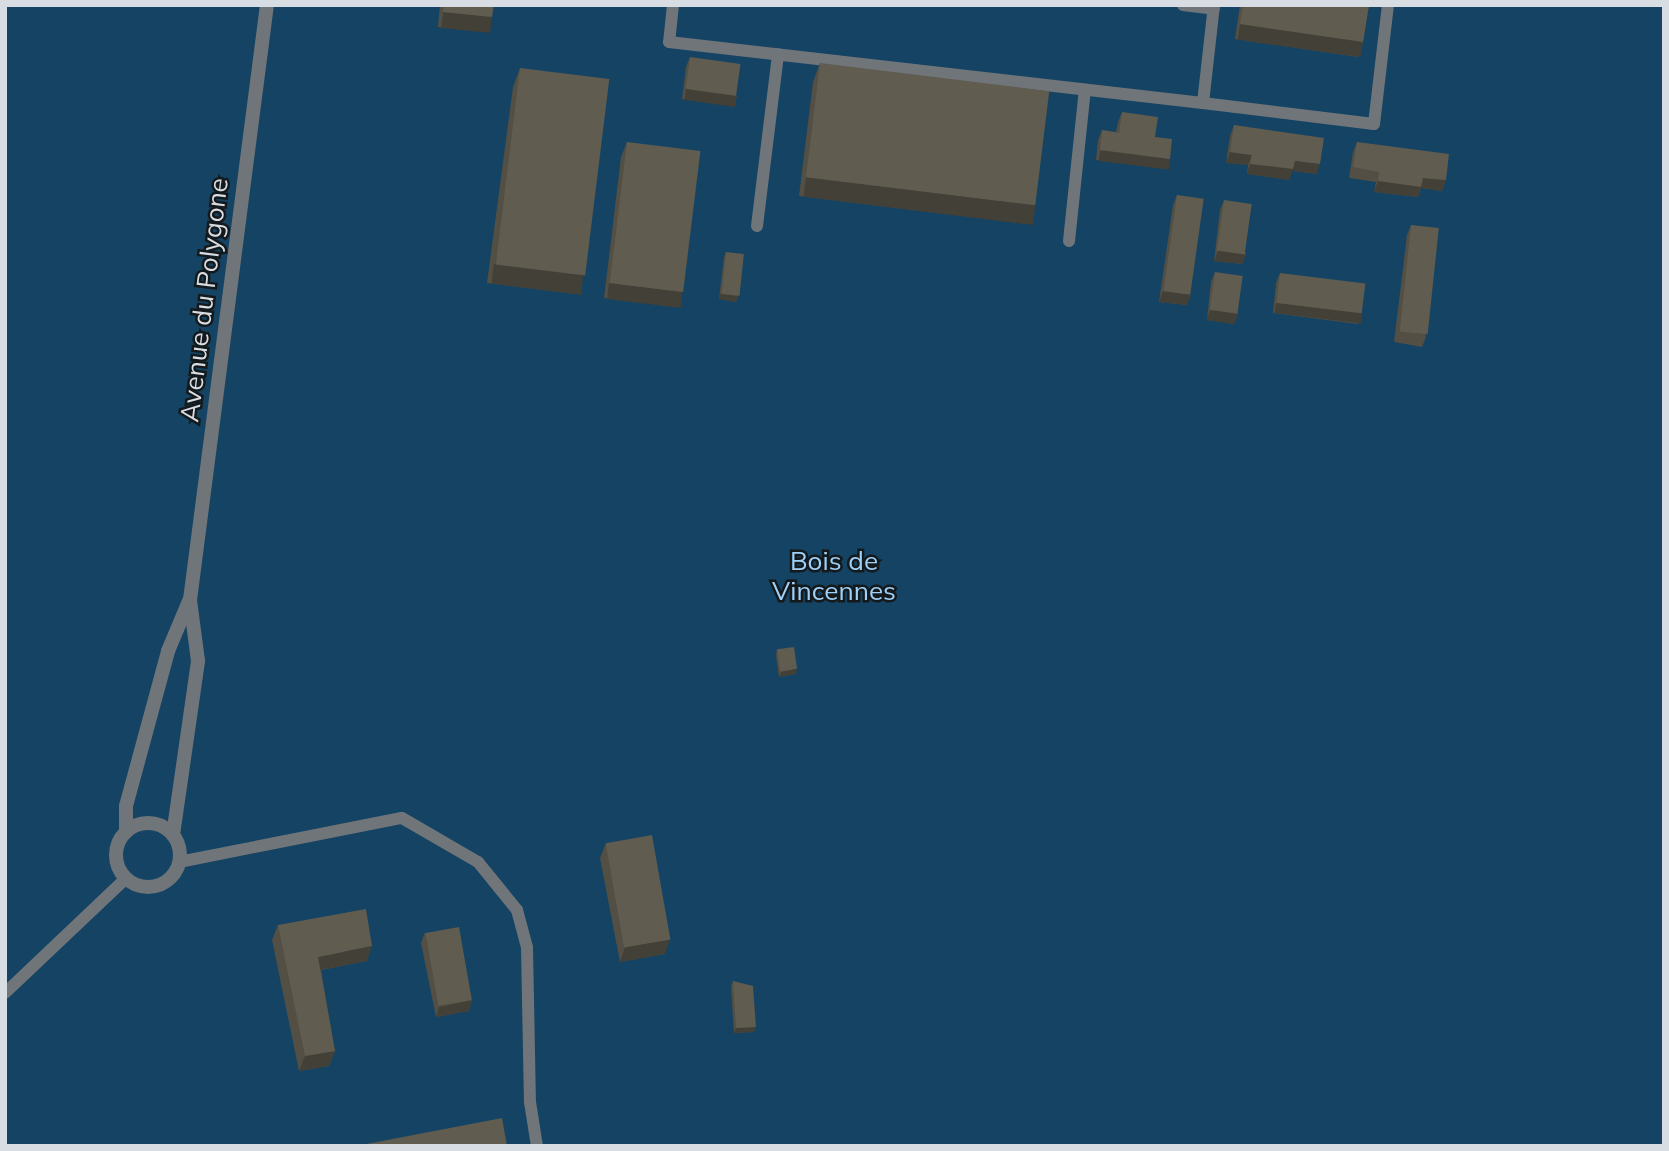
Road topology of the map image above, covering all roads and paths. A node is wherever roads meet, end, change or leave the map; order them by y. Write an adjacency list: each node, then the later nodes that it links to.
1 (267, 5): 11 (street, Avenue du Polygone)
2 (673, 5): 6 (lane)
3 (1183, 5): 5 (lane)
4 (1388, 5): 8 (lane)
5 (1214, 7): 8 (lane)
6 (778, 54): 7 (lane); 9 (lane)
7 (1085, 90): 8 (lane); 10 (lane)
8 (1203, 103)
9 (757, 226)
10 (1069, 241)
11 (190, 600): 12 (street, Avenue du Polygone); 13 (street, Avenue du Polygone)
12 (126, 832): 13 (street); 15 (street, Avenue du Polygone)
13 (173, 835): 14 (street, Avenue du Polygone)
14 (179, 862): 15 (street); 17 (lane)
15 (126, 878): 16 (lane)
16 (5, 993)
17 (537, 1146)

